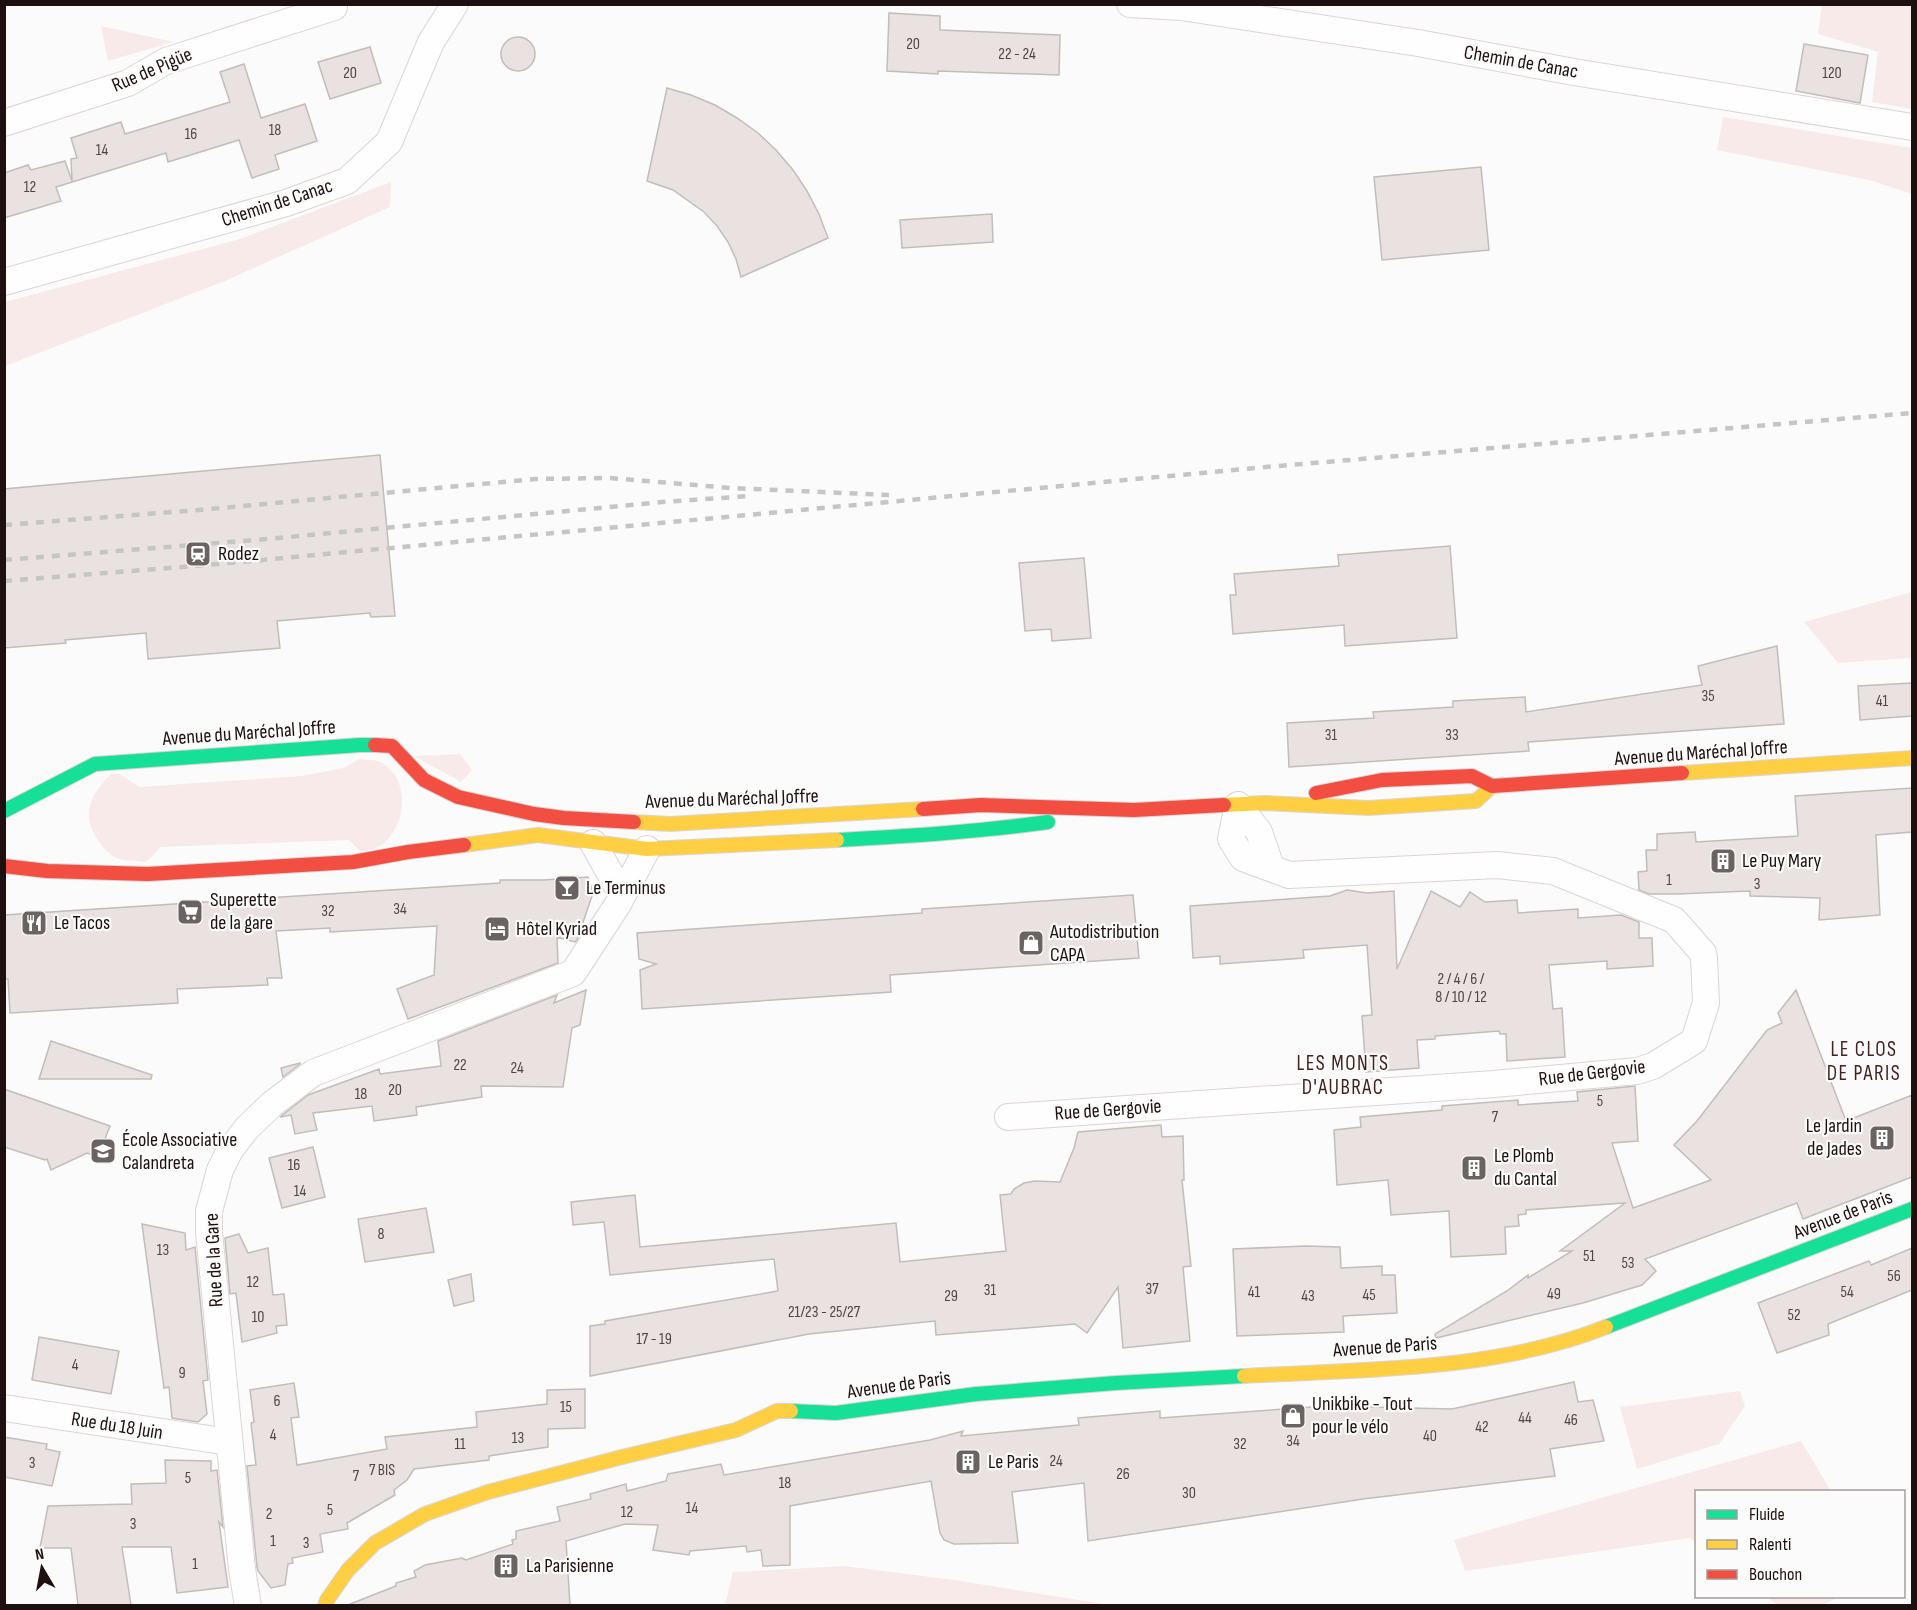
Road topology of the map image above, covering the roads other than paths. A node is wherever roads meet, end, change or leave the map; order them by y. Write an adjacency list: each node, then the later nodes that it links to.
1 (455, 4): 6 (street, Chemin de Canac)
2 (1130, 4): 5 (street, Chemin de Canac)
3 (335, 5): 4 (street, Rue de Pigüe)
4 (4, 123)
5 (1912, 127)
6 (4, 282)
7 (1912, 758): 8 (main road, Avenue du Maréchal Joffre)
8 (1492, 786): 9 (main road, Avenue du Maréchal Joffre); 9 (main road, Avenue du Maréchal Joffre)
9 (1265, 803): 10 (main road, Avenue du Maréchal Joffre)
10 (1238, 805): 11 (main road, Avenue du Maréchal Joffre); 17 (street, Rue de Gergovie)
11 (1134, 810): 12 (main road, Avenue du Maréchal Joffre); 14 (main road, Avenue du Maréchal Joffre)
12 (4, 811)
13 (593, 843): 14 (main road, Avenue du Maréchal Joffre); 15 (main road, Avenue du Maréchal Joffre); 16 (street)
14 (647, 849): 16 (street, Rue de la Gare)
15 (4, 866)
16 (622, 895): 24 (street, Rue de la Gare)
17 (1008, 1117)
18 (1912, 1209): 20 (main road, Avenue de Paris)
19 (4, 1408): 24 (street, Rue du 18 Juin)
20 (836, 1413): 21 (main road, Avenue de Paris); 22 (main road, Avenue de Paris)
21 (804, 1425)
22 (736, 1430): 23 (main road, Avenue de Paris); 26 (main road, Avenue de Paris)
23 (764, 1435)
24 (229, 1442): 25 (street, Rue de la Gare)
25 (248, 1605)
26 (325, 1605)

